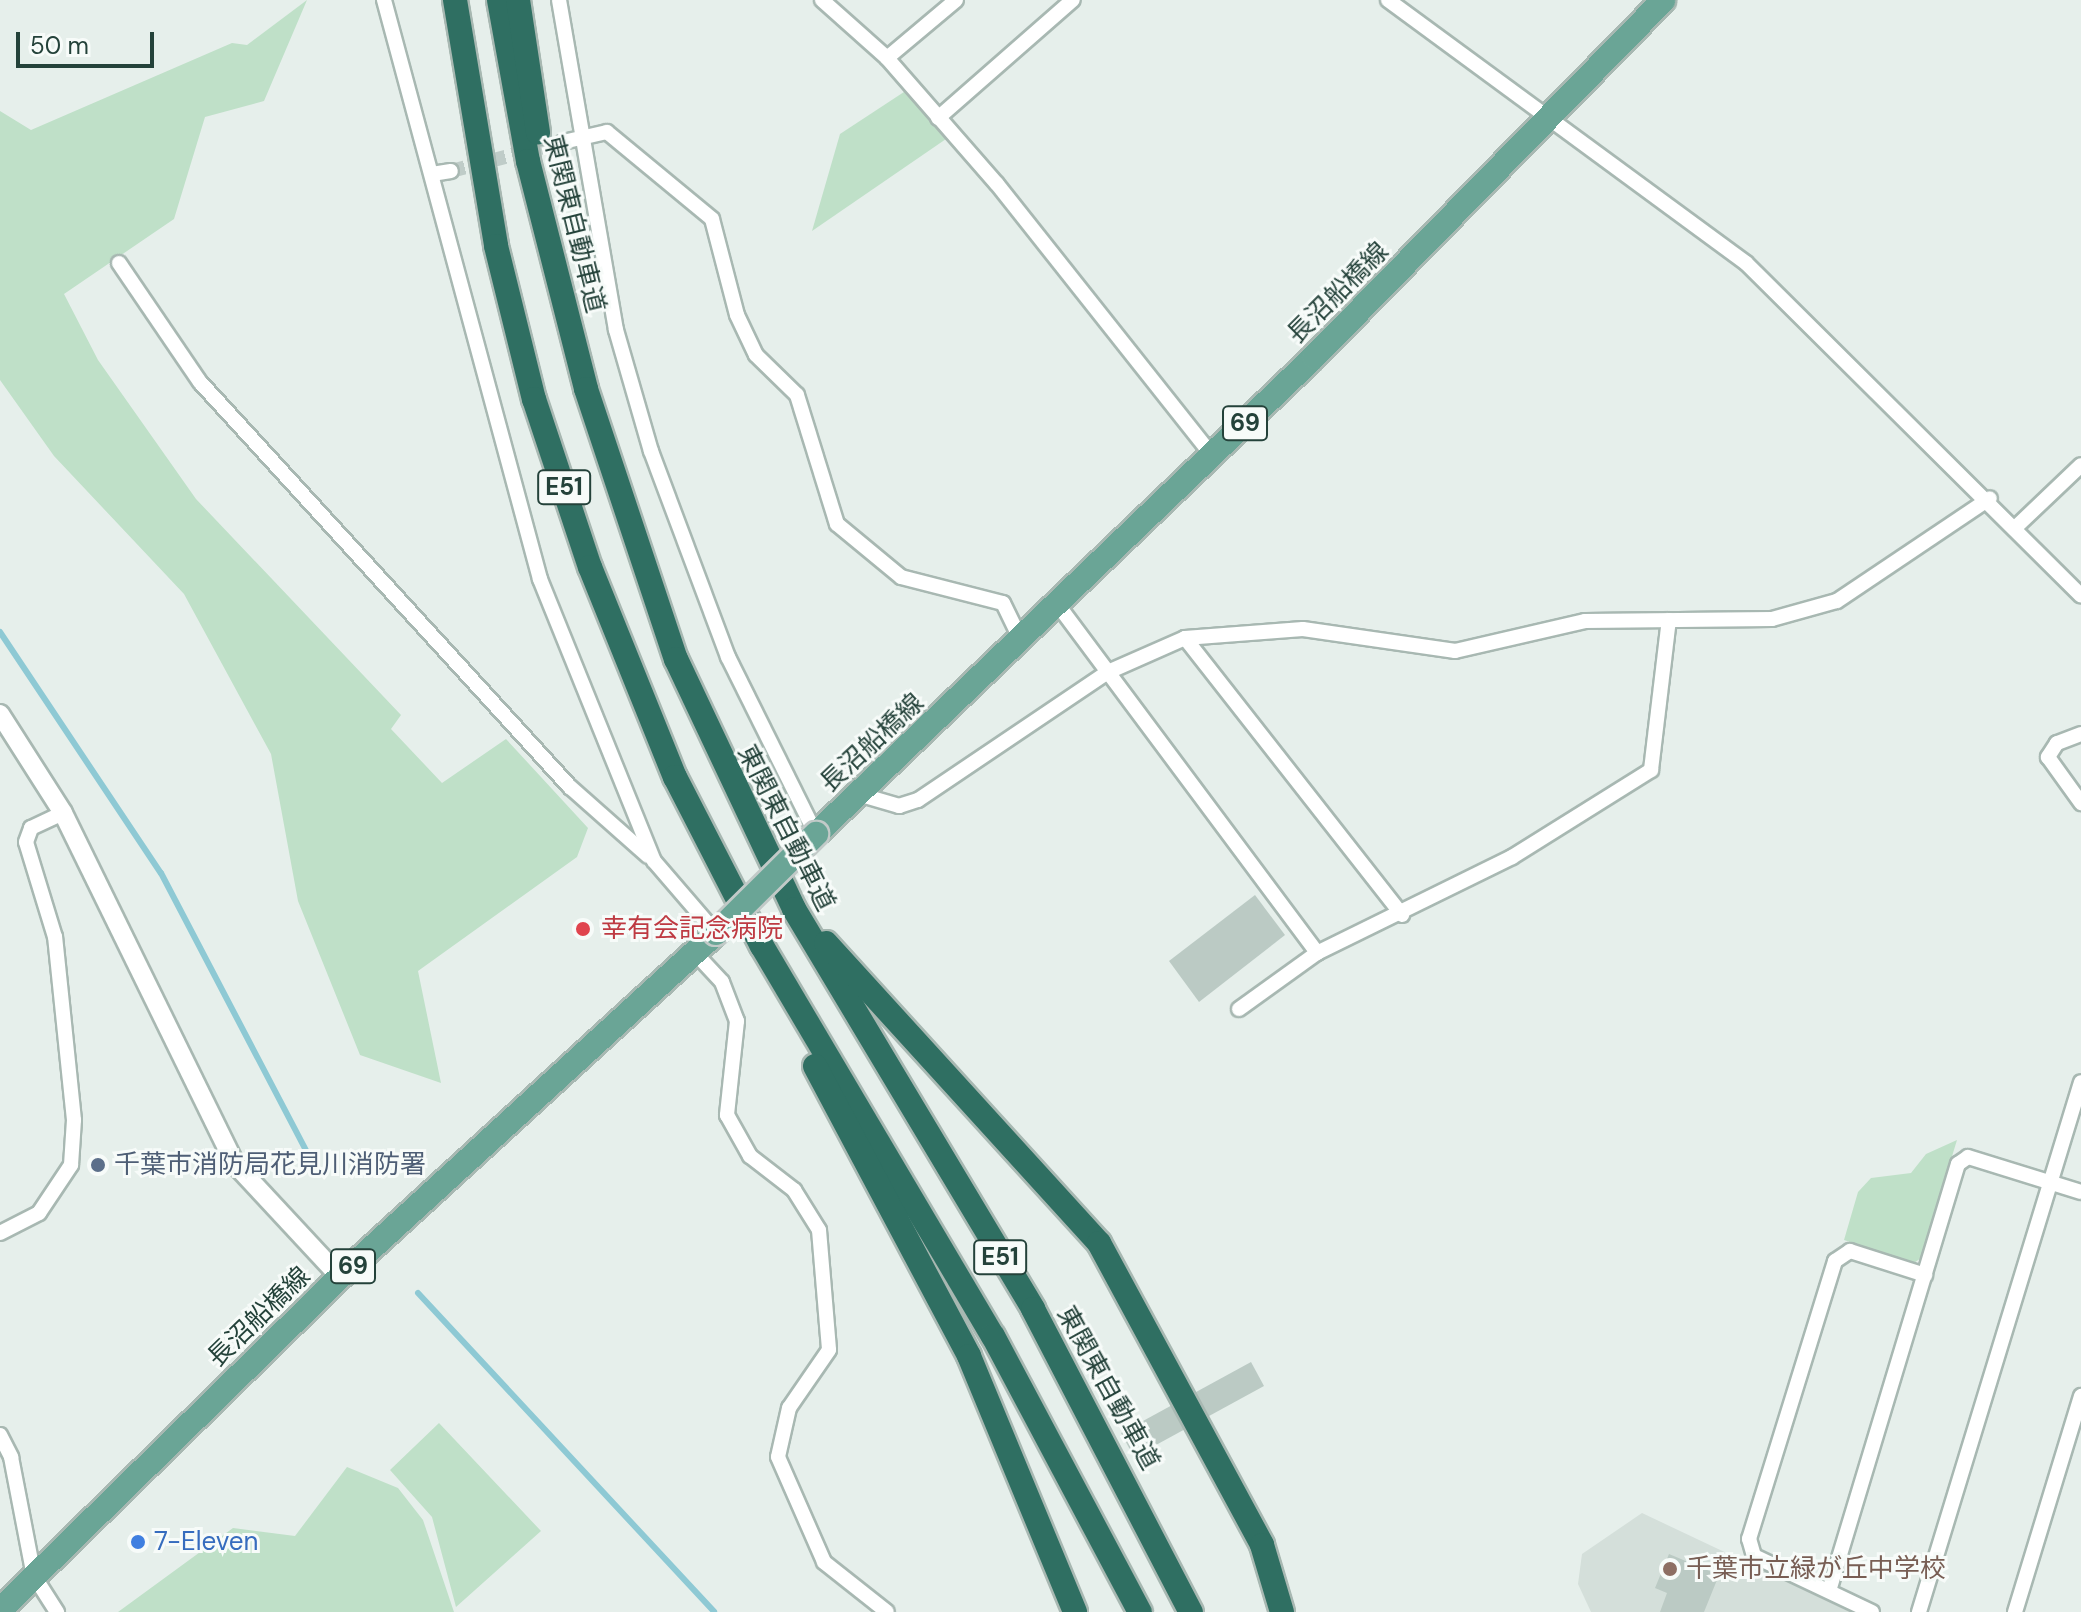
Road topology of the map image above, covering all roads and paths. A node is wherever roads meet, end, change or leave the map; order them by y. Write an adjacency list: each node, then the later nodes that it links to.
1 (384, 0): 19 (street)
2 (441, 0): 15 (highway)
3 (455, 0): 15 (highway, E51)
4 (499, 0): 21 (highway, 東関東自動車道 / E51)
5 (518, 0): 21 (highway)
6 (559, 0): 16 (street)
7 (822, 0): 12 (street)
8 (956, 0): 12 (street)
9 (1073, 0): 13 (street)
10 (1388, 0): 14 (street)
11 (1663, 0): 14 (main road, 長沼船橋線 / 69)
12 (887, 58): 13 (street)
13 (938, 118): 22 (street)
14 (1544, 120): 22 (main road, 長沼船橋線 / 69); 24 (street)
15 (472, 123): 42 (highway, E51)
16 (588, 137): 17 (street); 30 (street); 37 (street)
17 (563, 142)
18 (451, 171): 19 (street)
19 (432, 174): 38 (street)
20 (119, 263): 38 (street)
21 (586, 389): 39 (highway, 東関東自動車道 / E51)
22 (1212, 455): 27 (main road, 長沼船橋線 / 69)
23 (2081, 465): 25 (street)
24 (1990, 498): 25 (street); 28 (street)
25 (2017, 526): 26 (street)
26 (2081, 596)
27 (1058, 605): 30 (main road, 長沼船橋線 / 69); 31 (street)
28 (1669, 620): 29 (street); 40 (street)
29 (1185, 638): 31 (street); 40 (street)
30 (1021, 640): 34 (main road, 長沼船橋線 / 69)
31 (1108, 672): 34 (street); 43 (street)
32 (0, 714): 36 (street)
33 (2081, 734): 35 (street)
34 (858, 794): 37 (main road, 長沼船橋線 / 69)
35 (2081, 803)
36 (63, 813): 49 (street); 51 (street)
37 (816, 834): 41 (main road, 長沼船橋線 / 69, bridge)
38 (654, 861): 41 (street)
39 (794, 909): 61 (highway, 東関東自動車道 / E51); 62 (highway)
40 (1402, 915): 43 (street)
41 (716, 933): 44 (main road, 長沼船橋線 / 69)
42 (762, 946): 59 (highway); 60 (highway, E51)
43 (1317, 953): 45 (street)
44 (696, 954): 51 (main road, 長沼船橋線 / 69); 58 (street)
45 (1239, 1009)
46 (2081, 1082): 47 (street)
47 (2051, 1182): 48 (street); 50 (street); 64 (street)
48 (2081, 1192)
49 (0, 1233)
50 (1925, 1275): 55 (street); 55 (street)
51 (340, 1277): 54 (main road, 長沼船橋線 / 69)
52 (2081, 1396): 65 (street)
53 (0, 1435): 54 (street)
54 (34, 1576): 56 (main road, 長沼船橋線 / 69); 57 (street)
55 (1829, 1591): 63 (street)
56 (0, 1610)
57 (57, 1612)
58 (887, 1612)
59 (1075, 1612)
60 (1140, 1612)
61 (1191, 1612)
62 (1282, 1612)
63 (1872, 1612)
64 (1919, 1612)
65 (2015, 1612)

